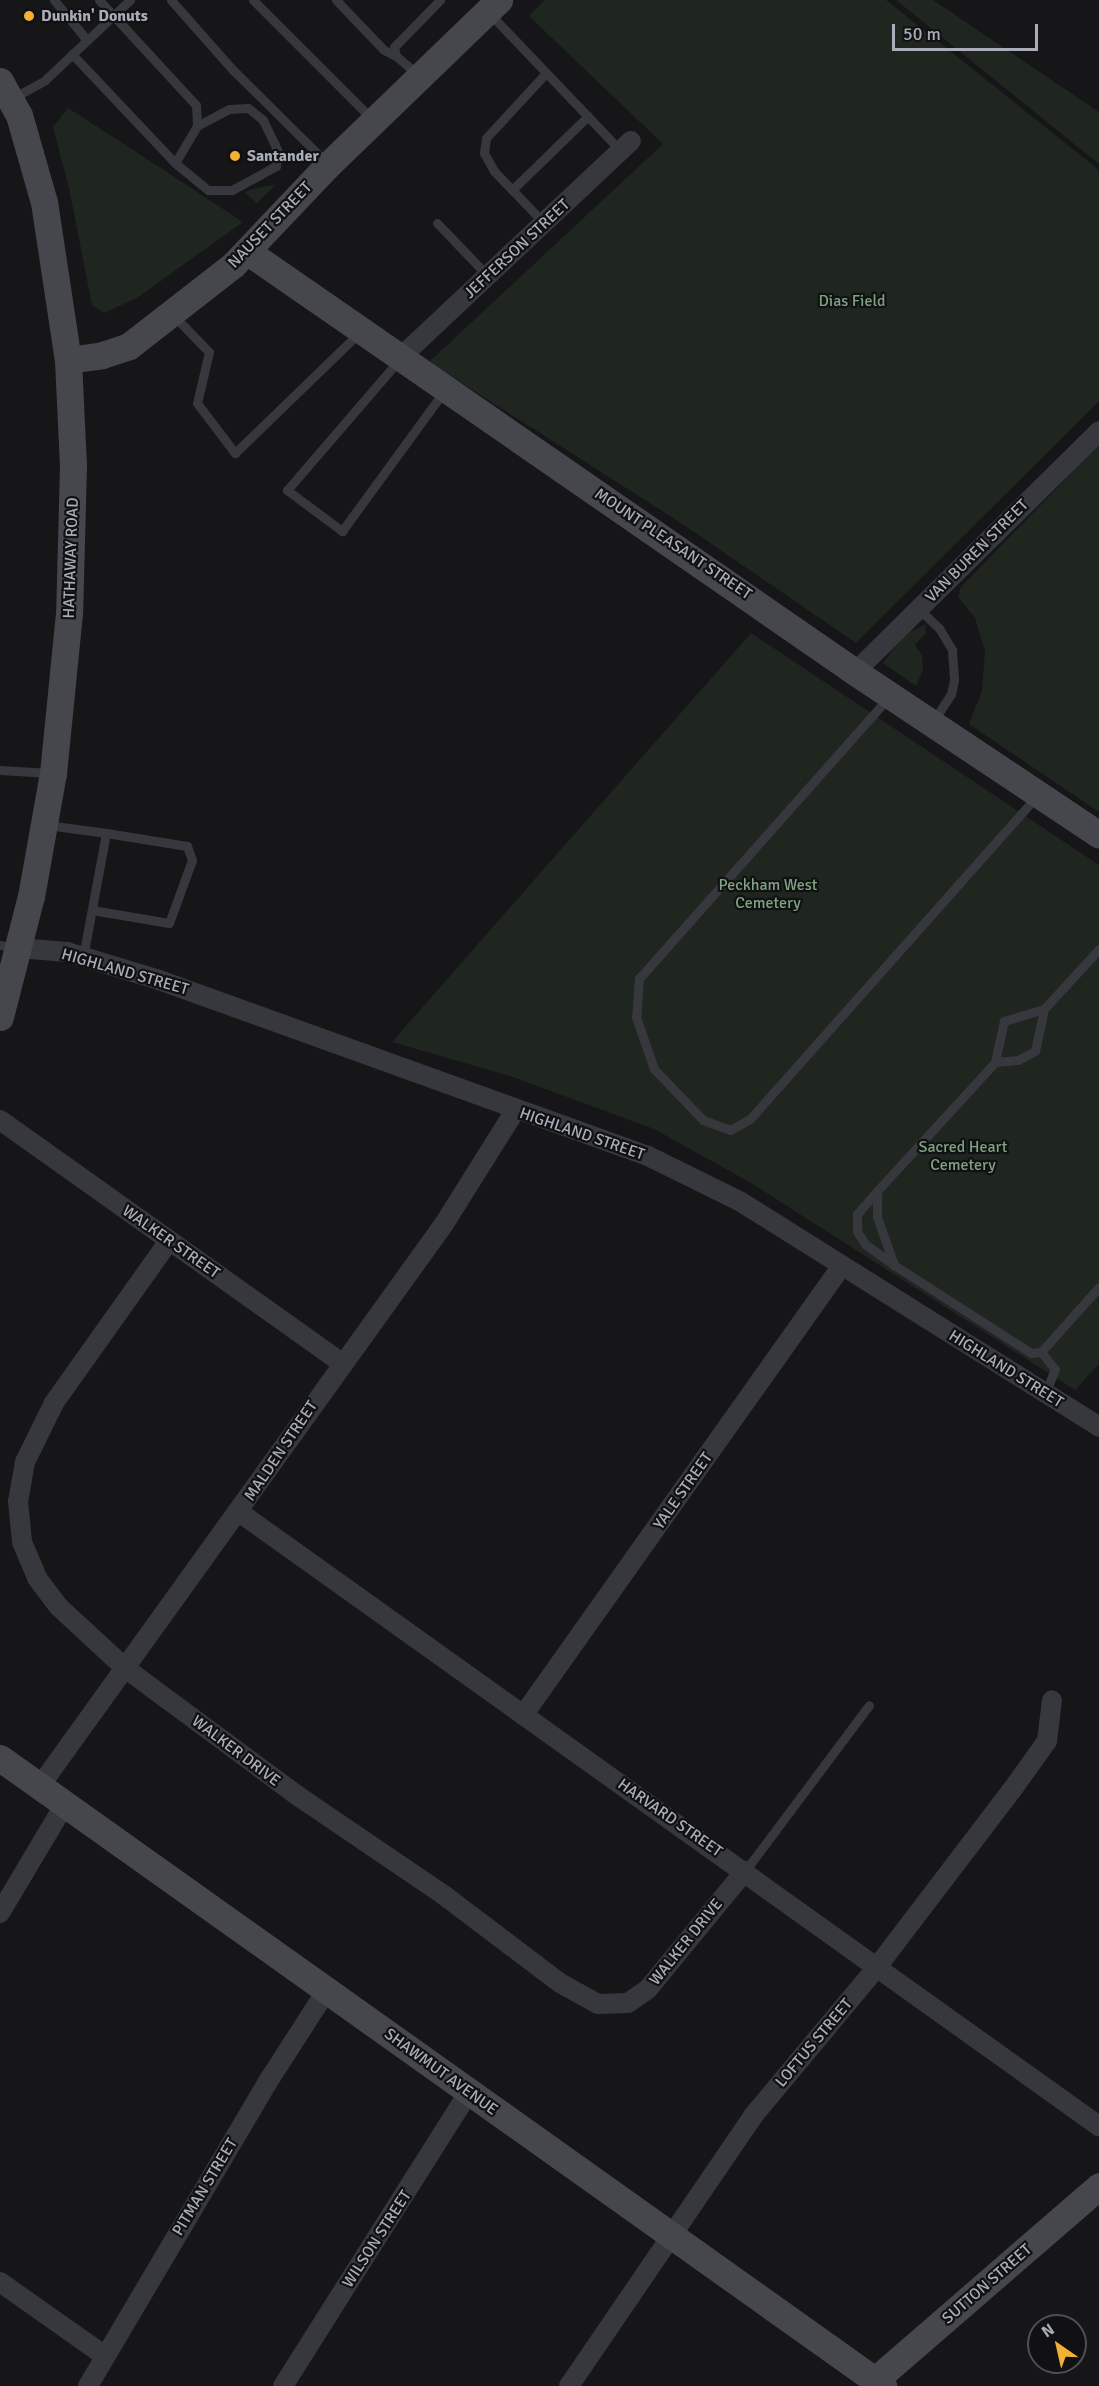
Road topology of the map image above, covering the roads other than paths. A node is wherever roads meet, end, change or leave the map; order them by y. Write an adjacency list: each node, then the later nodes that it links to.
1 (54, 0): 10 (lane)
2 (99, 0): 9 (lane)
3 (130, 0): 9 (lane)
4 (171, 0): 21 (lane)
5 (253, 0): 17 (lane)
6 (336, 0): 11 (lane)
7 (440, 0): 11 (lane)
8 (493, 5): 13 (lane); 14 (main road, NAUSET STREET)
9 (114, 15): 10 (lane); 18 (lane)
10 (87, 40): 12 (lane)
11 (395, 52): 14 (lane)
12 (72, 54): 15 (lane); 20 (lane)
13 (546, 73): 16 (lane); 22 (lane)
14 (420, 77): 17 (main road, NAUSET STREET)
15 (5, 90): 30 (main road, HATHAWAY ROAD)
16 (588, 116): 19 (lane); 22 (lane)
17 (374, 121): 21 (main road, NAUSET STREET)
18 (197, 126): 20 (lane); 20 (lane)
19 (626, 146): 24 (street, JEFFERSON STREET)
20 (175, 163)
21 (328, 165): 25 (main road, NAUSET STREET)
22 (512, 190): 24 (lane)
23 (437, 223): 26 (lane)
24 (544, 223): 26 (street, JEFFERSON STREET)
25 (248, 252): 27 (main road, NAUSET STREET); 28 (main road, MOUNT PLEASANT STREET)
26 (488, 276): 29 (street, JEFFERSON STREET)
27 (173, 314): 28 (lane); 30 (main road, NAUSET STREET)
28 (362, 330): 29 (main road, MOUNT PLEASANT STREET)
29 (402, 356): 31 (main road, MOUNT PLEASANT STREET); 31 (lane)
30 (68, 360): 38 (main road, HATHAWAY ROAD)
31 (447, 388): 34 (main road, MOUNT PLEASANT STREET)
32 (1099, 431): 33 (street, VAN BUREN STREET)
33 (919, 609): 34 (street, VAN BUREN STREET); 36 (lane)
34 (855, 672): 35 (main road, MOUNT PLEASANT STREET)
35 (891, 695): 36 (main road, MOUNT PLEASANT STREET); 39 (lane)
36 (932, 722): 39 (main road, MOUNT PLEASANT STREET)
37 (0, 770): 38 (lane)
38 (53, 773): 40 (main road, HATHAWAY ROAD)
39 (1039, 794): 42 (main road, MOUNT PLEASANT STREET)
40 (45, 825): 41 (lane); 44 (main road, HATHAWAY ROAD)
41 (106, 832): 43 (lane); 43 (lane)
42 (1099, 835)
43 (92, 910): 46 (lane)
44 (9, 947): 46 (street, HIGHLAND STREET); 48 (main road, HATHAWAY ROAD)
45 (1099, 949): 47 (lane)
46 (83, 957): 50 (street, HIGHLAND STREET)
47 (1044, 1009): 49 (lane); 49 (lane)
48 (0, 1017)
49 (995, 1062): 52 (lane)
50 (515, 1111): 55 (street, HIGHLAND STREET); 58 (street, MALDEN STREET)
51 (0, 1120): 53 (street, WALKER STREET)
52 (877, 1191): 54 (lane); 54 (lane)
53 (169, 1241): 58 (street, WALKER STREET); 62 (street, WALKER DRIVE)
54 (894, 1265): 57 (lane)
55 (841, 1267): 59 (street, HIGHLAND STREET); 65 (street, YALE STREET)
56 (1099, 1287): 57 (lane)
57 (1041, 1352): 59 (lane)
58 (342, 1363): 61 (street, MALDEN STREET)
59 (1045, 1394): 60 (street, HIGHLAND STREET)
60 (1099, 1426)
61 (239, 1512): 62 (street, MALDEN STREET); 65 (street, HARVARD STREET)
62 (125, 1668): 67 (street, MALDEN STREET); 69 (street, WALKER DRIVE)
63 (1052, 1700): 71 (street, LOFTUS STREET)
64 (869, 1705): 69 (lane)
65 (524, 1714): 69 (street, HARVARD STREET)
66 (0, 1758): 67 (main road, SHAWMUT AVENUE)
67 (40, 1786): 68 (main road, SHAWMUT AVENUE)
68 (65, 1804): 70 (street); 72 (main road, SHAWMUT AVENUE)
69 (745, 1871): 71 (street, HARVARD STREET)
70 (0, 1913)
71 (877, 1967): 74 (street, HARVARD STREET); 76 (street, LOFTUS STREET)
72 (327, 1990): 73 (main road, SHAWMUT AVENUE); 78 (street, PITMAN STREET)
73 (469, 2092): 76 (main road, SHAWMUT AVENUE); 81 (street, WILSON STREET)
74 (1099, 2126)
75 (1099, 2186): 79 (main road, SUTTON STREET)
76 (669, 2236): 79 (main road, SHAWMUT AVENUE); 82 (street, LOFTUS STREET)
77 (0, 2282): 78 (street)
78 (105, 2356): 80 (street, PITMAN STREET)
79 (879, 2383)
80 (88, 2386)
81 (284, 2386)
82 (569, 2386)

